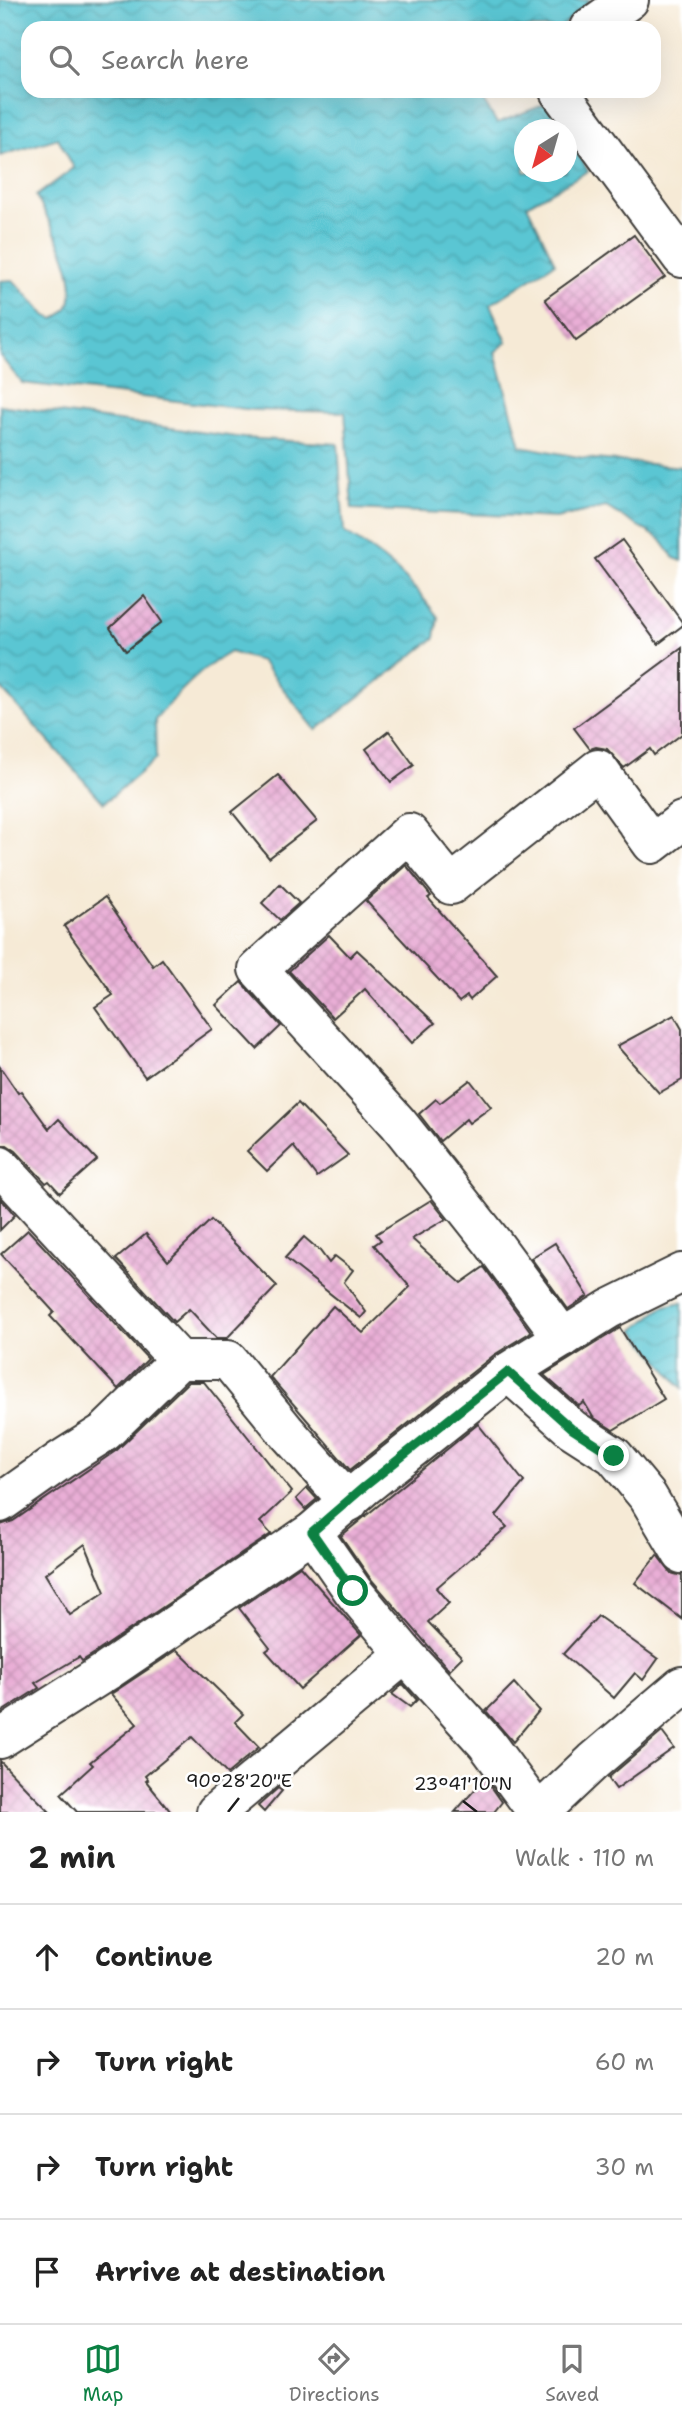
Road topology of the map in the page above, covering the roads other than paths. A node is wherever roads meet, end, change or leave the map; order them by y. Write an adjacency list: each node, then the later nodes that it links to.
1 (629, 0): 2 (street)
2 (599, 21)
3 (564, 98): 4 (street)
4 (682, 258)
5 (682, 821): 8 (street)
6 (0, 1166): 9 (street)
7 (682, 1273): 8 (street)
8 (562, 1338): 10 (street)
9 (179, 1360): 11 (street); 12 (street)
10 (508, 1372): 11 (street); 14 (street)
11 (349, 1502): 13 (street)
12 (0, 1503)
13 (312, 1532): 15 (street); 17 (street)
14 (682, 1554)
15 (405, 1654): 18 (street); 19 (street)
16 (682, 1686): 19 (street)
17 (0, 1739)
18 (218, 1811)
19 (538, 1812)

